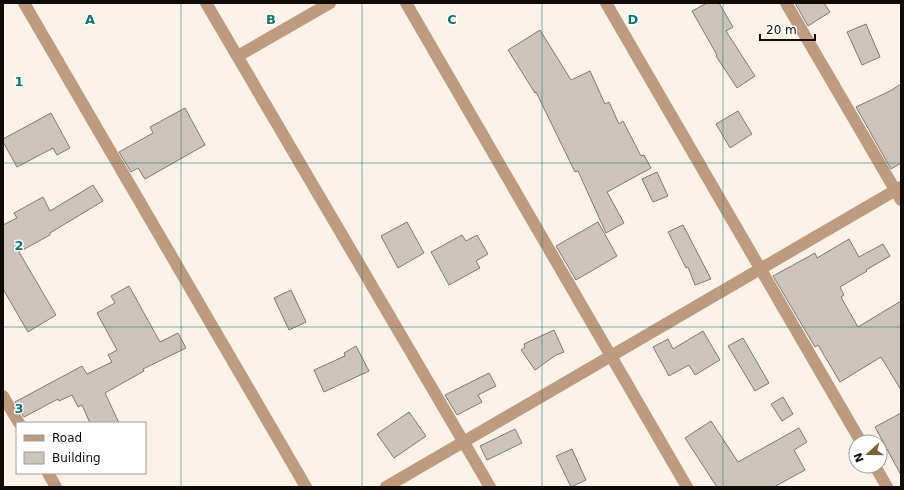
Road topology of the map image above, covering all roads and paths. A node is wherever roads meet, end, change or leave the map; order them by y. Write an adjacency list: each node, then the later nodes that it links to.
1 (24, 3): 18 (street)
2 (206, 3): 7 (street)
3 (330, 3): 7 (street)
4 (406, 3): 10 (street)
5 (606, 3): 9 (street)
6 (786, 3): 8 (street)
7 (238, 56): 14 (street)
8 (899, 192): 9 (street)
9 (760, 269): 10 (street); 13 (street)
10 (611, 356): 14 (street); 21 (street)
11 (3, 396): 12 (street)
12 (18, 422)
13 (856, 434)
14 (463, 442): 19 (street); 20 (street)
15 (49, 474): 17 (street)
16 (880, 474): 22 (street)
17 (56, 487)
18 (306, 487)
19 (386, 487)
20 (490, 487)
21 (687, 487)
22 (887, 487)

